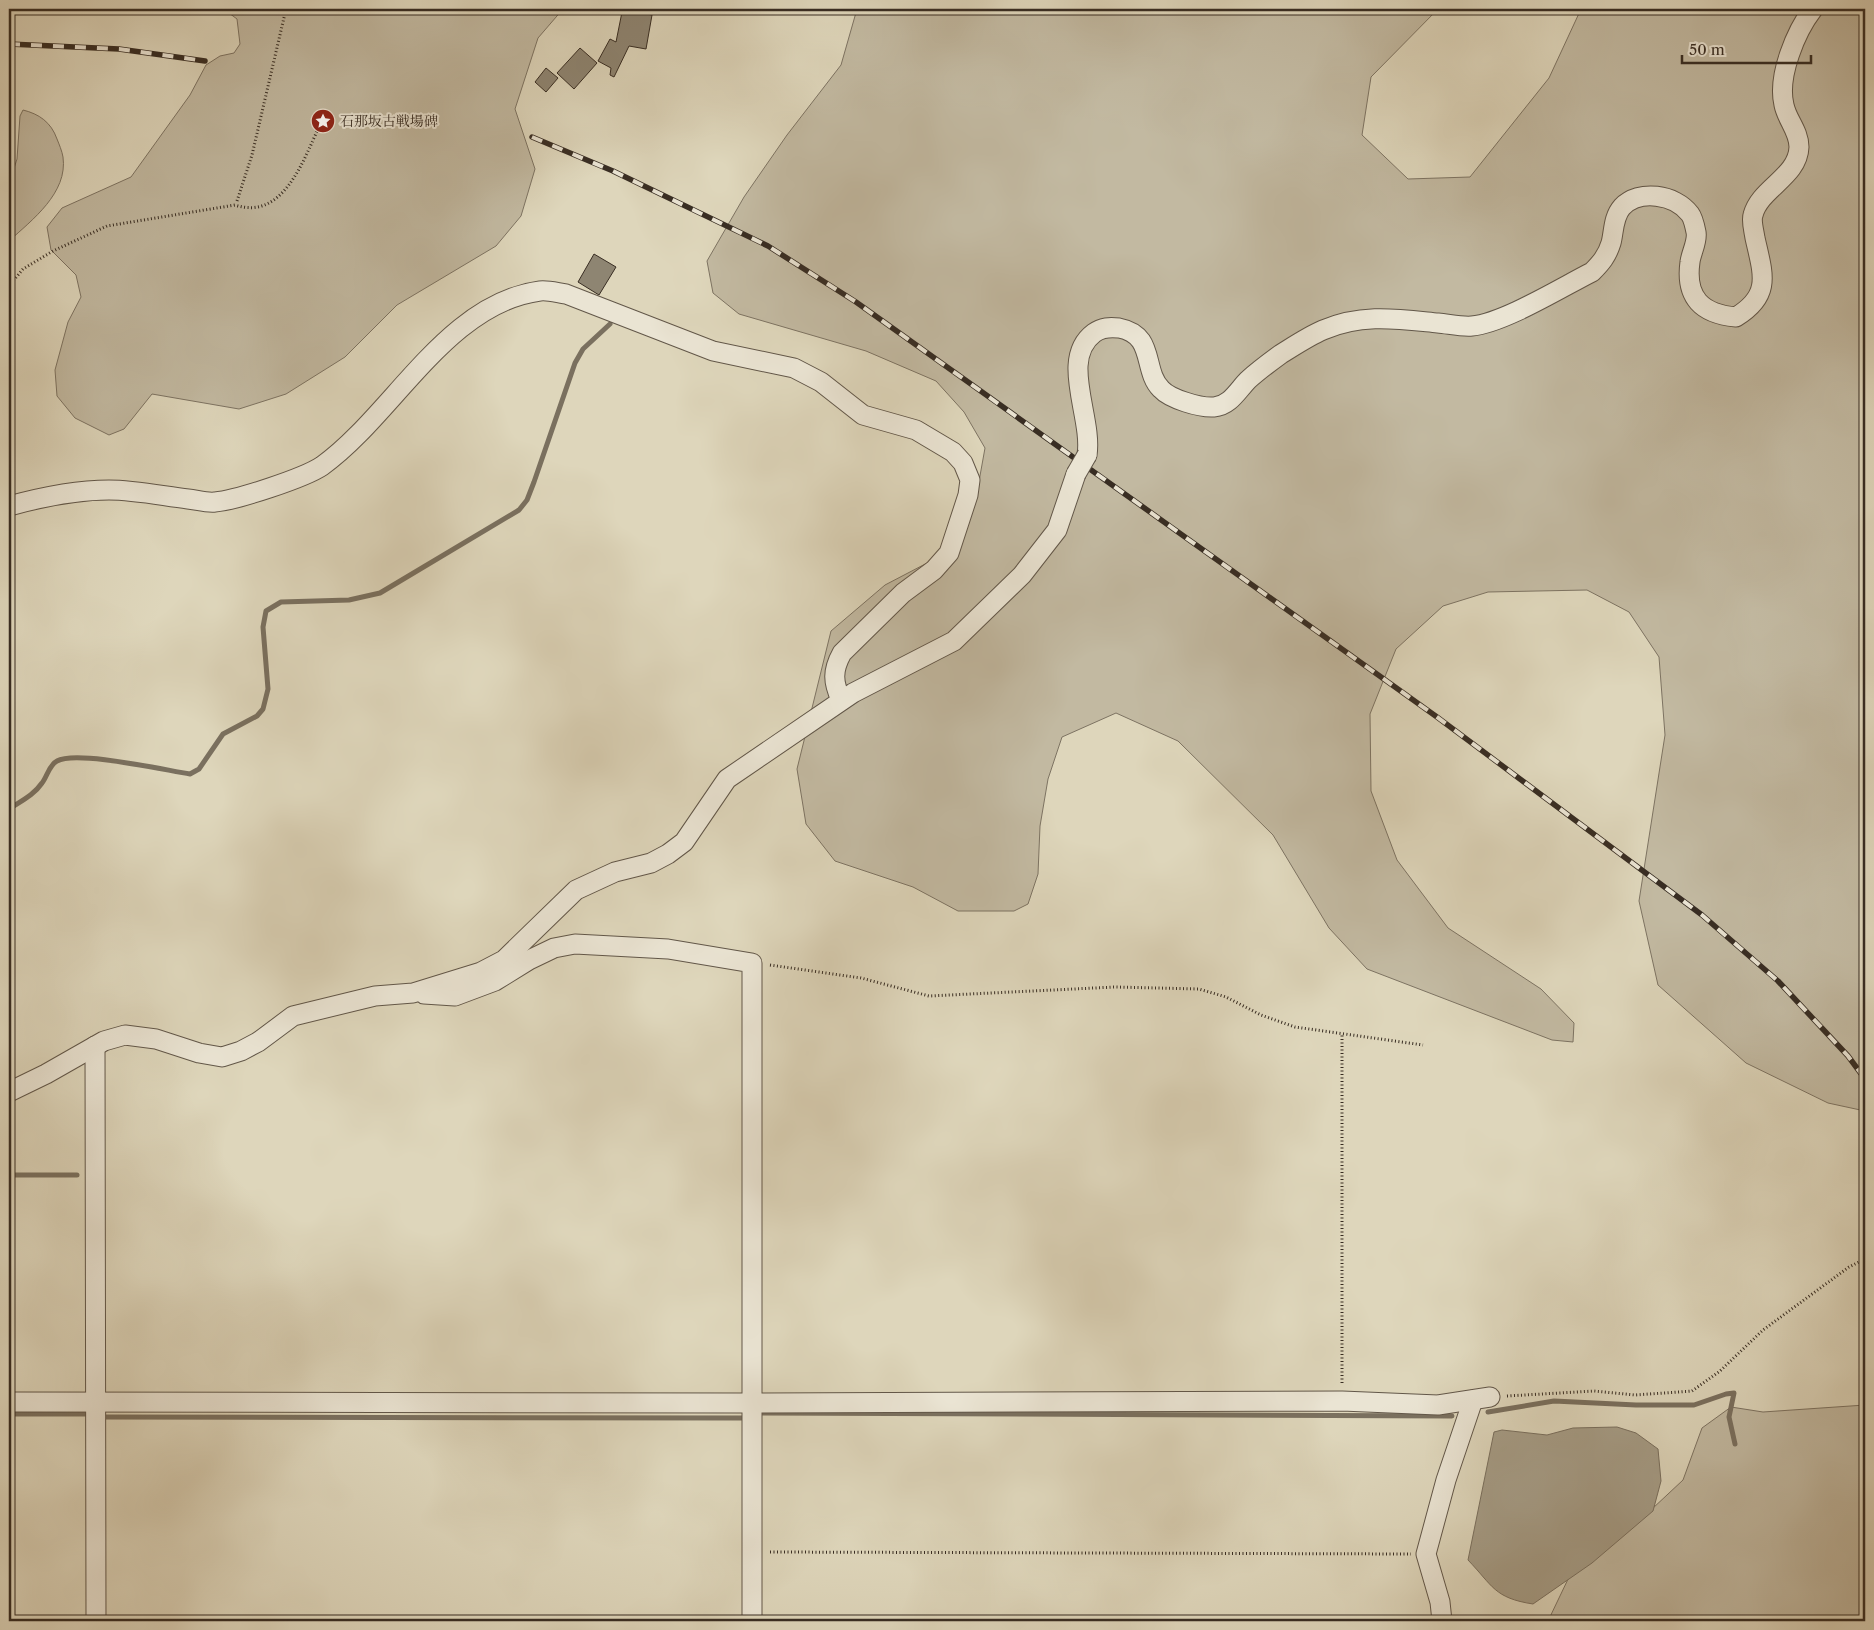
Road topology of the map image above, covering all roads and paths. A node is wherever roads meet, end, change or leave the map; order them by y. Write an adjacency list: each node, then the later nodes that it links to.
1 (286, 9): 4 (path)
2 (1813, 9): 7 (street, bridge)
3 (319, 127): 5 (path)
4 (237, 201)
5 (9, 286)
6 (9, 506): 7 (street)
7 (841, 700): 9 (street)
8 (752, 963): 9 (street); 10 (path); 19 (street)
9 (413, 993): 12 (street)
10 (1342, 1034): 11 (path); 16 (path)
11 (1423, 1044)
12 (95, 1046): 13 (street); 18 (street)
13 (9, 1092)
14 (1865, 1259): 15 (path)
15 (1482, 1399): 16 (street); 21 (street)
16 (1342, 1401): 19 (street)
17 (9, 1402): 18 (street)
18 (96, 1402): 19 (street); 22 (street)
19 (751, 1403): 20 (street)
20 (751, 1552): 21 (path); 23 (street)
21 (1426, 1554): 24 (street)
22 (96, 1621)
23 (752, 1621)
24 (1442, 1621)

